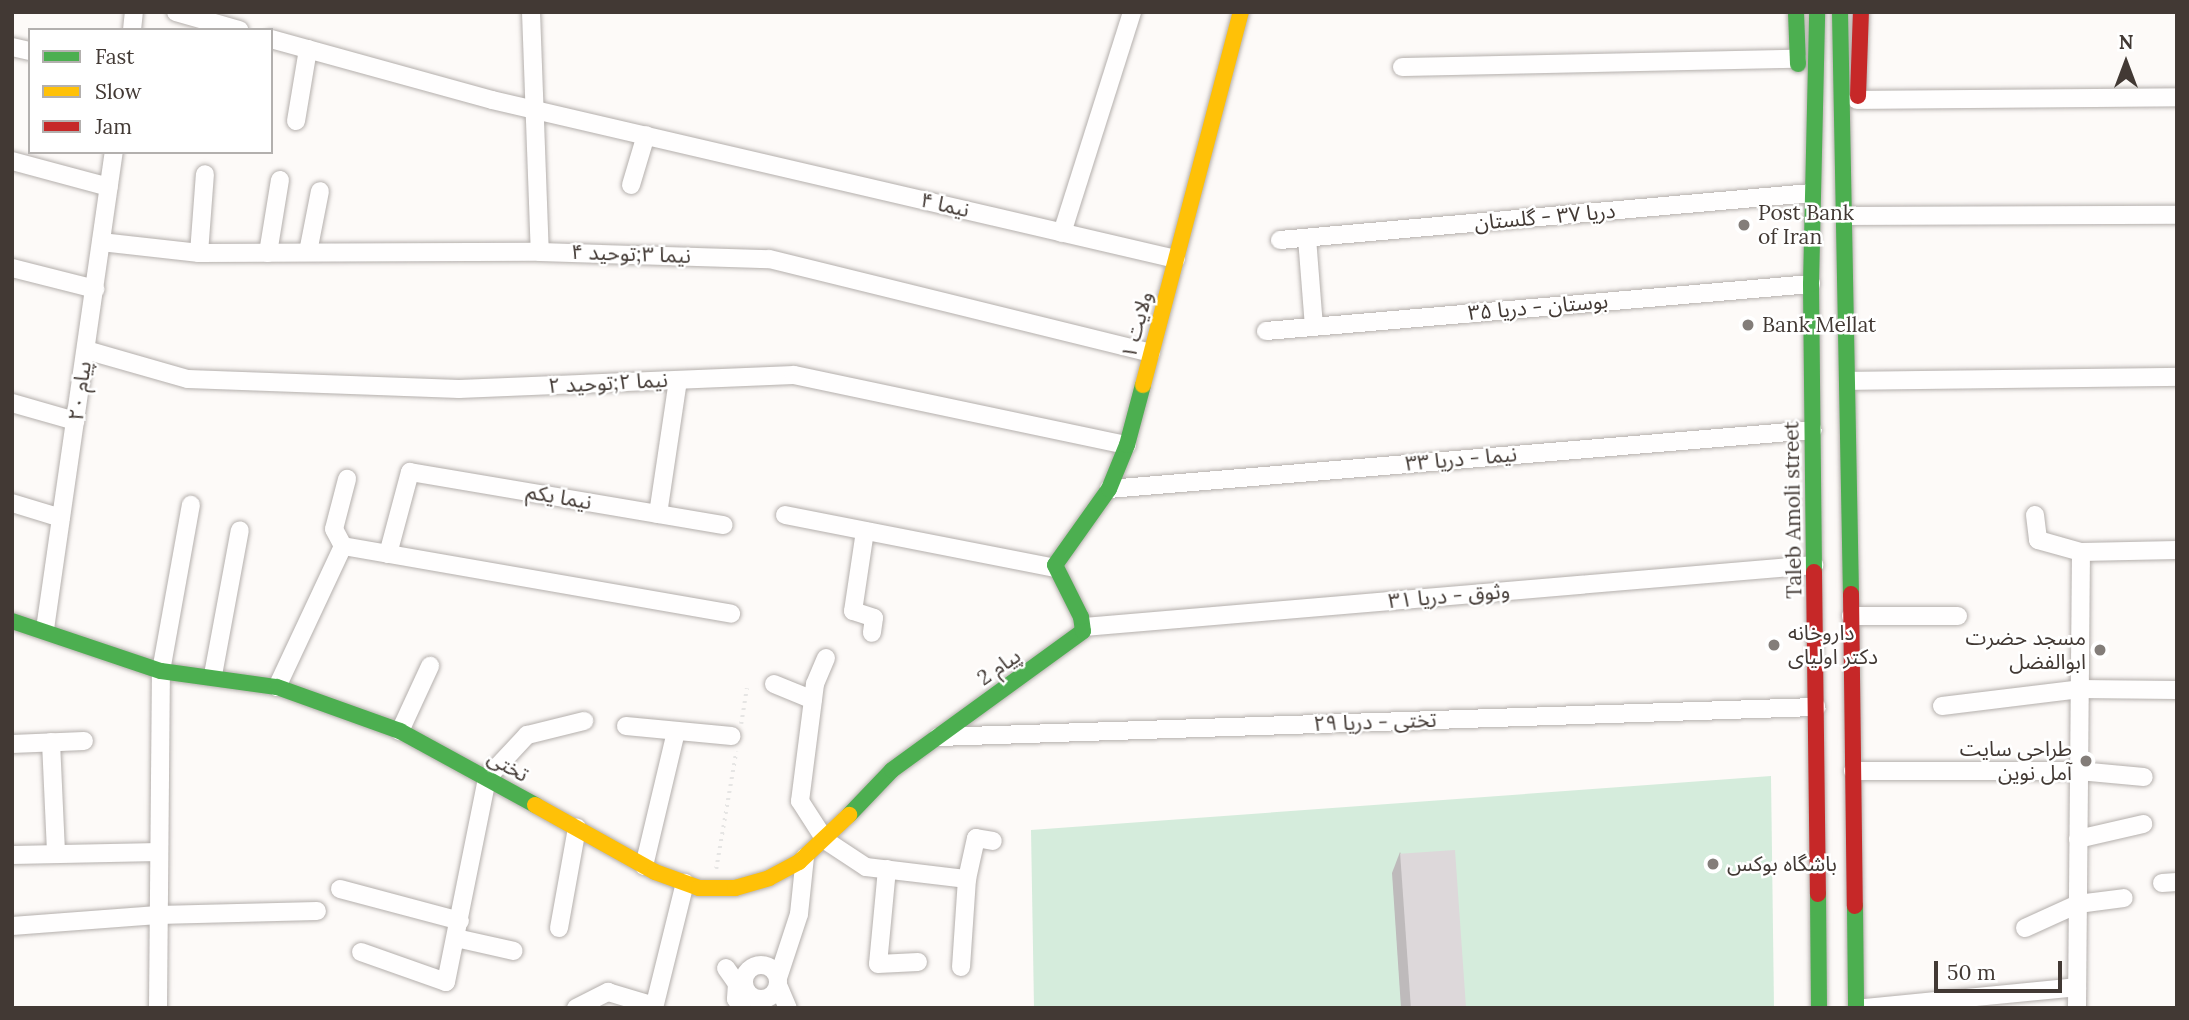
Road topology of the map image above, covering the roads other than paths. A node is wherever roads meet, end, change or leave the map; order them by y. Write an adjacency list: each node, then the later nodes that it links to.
1 (176, 12): 9 (street)
2 (531, 12): 16 (street)
3 (1132, 12): 31 (street)
4 (1241, 12): 39 (main road, ولایت ۱)
5 (1796, 12): 12 (main road)
6 (1816, 12): 20 (main road, Taleb Amoli street)
7 (1840, 12): 19 (main road)
8 (1861, 12): 15 (main road)
9 (228, 28)
10 (273, 40): 11 (street, نیما ۴)
11 (308, 49): 16 (street, نیما ۴); 17 (street)
12 (1797, 59): 13 (street); 20 (main road)
13 (1402, 67)
14 (2177, 97): 15 (street)
15 (1857, 100): 19 (main road)
16 (535, 110): 18 (street, نیما ۴); 35 (street)
17 (296, 121)
18 (646, 135): 25 (street); 31 (street, نیما ۴)
19 (1845, 140): 30 (main road)
20 (1814, 144): 28 (main road, Taleb Amoli street)
21 (114, 154): 26 (street, پیام ۲۰)
22 (12, 161): 26 (street)
23 (205, 174): 37 (street)
24 (280, 180): 38 (street)
25 (631, 185)
26 (109, 187): 34 (street, پیام ۲۰)
27 (320, 191): 36 (street)
28 (1811, 193): 32 (street, دریا ۳۷ - گلستان); 41 (main road, Taleb Amoli street)
29 (2177, 215): 30 (street)
30 (1845, 216): 49 (main road)
31 (1062, 233): 39 (street, نیما ۴)
32 (1307, 237): 33 (street, دریا ۳۷ - گلستان); 43 (street)
33 (1280, 240)
34 (101, 242): 37 (street, نیما ۳;توحید ۴); 42 (street, پیام ۲۰)
35 (540, 251): 36 (street, نیما ۳;توحید ۴); 46 (street, نیما ۳;توحید ۴)
36 (308, 252): 38 (street, نیما ۳;توحید ۴)
37 (199, 253): 38 (street, نیما ۳;توحید ۴)
38 (268, 253)
39 (1176, 260): 46 (main road, ولایت ۱)
40 (12, 268): 42 (street)
41 (1811, 284): 43 (street, بوستان - دریا ۳۵); 52 (main road, Taleb Amoli street)
42 (94, 289): 45 (street, پیام ۲۰)
43 (1314, 327): 44 (street, بوستان - دریا ۳۵)
44 (1266, 331)
45 (86, 350): 48 (street, نیما ۲;توحید ۲); 51 (street, پیام ۲۰)
46 (1151, 353): 53 (main road, ولایت ۱)
47 (2177, 377): 49 (street)
48 (678, 380): 53 (street, نیما ۲;توحید ۲); 58 (street)
49 (1848, 381): 72 (main road)
50 (12, 403): 51 (street)
51 (75, 421): 61 (street, پیام ۲۰)
52 (1813, 430): 55 (street, نیما - دریا ۳۳); 69 (main road, Taleb Amoli street)
53 (1127, 445): 55 (main road, ولایت ۱)
54 (346, 479): 65 (street)
55 (1109, 489): 70 (main road, ولایت ۱)
56 (12, 503): 61 (street)
57 (191, 505): 80 (street)
58 (657, 514): 62 (street); 68 (street, نیما یکم)
59 (785, 515): 64 (street)
60 (2035, 515): 67 (street)
61 (61, 518): 76 (street, پیام ۲۰)
62 (724, 525)
63 (240, 530): 81 (street)
64 (865, 531): 70 (street); 77 (street)
65 (343, 546): 68 (street); 83 (street)
66 (2177, 550): 67 (street)
67 (2081, 552): 84 (street)
68 (388, 554): 71 (street)
69 (1814, 565): 75 (street, وثوق - دریا ۳۱); 88 (main road, Taleb Amoli street)
70 (1055, 568): 75 (main road)
71 (731, 614)
72 (1851, 616): 73 (street); 98 (main road)
73 (1958, 616)
74 (12, 621): 76 (main road, تختی)
75 (1084, 627): 93 (main road, پیام 2)
76 (46, 629): 80 (main road, تختی)
77 (872, 633)
78 (826, 658): 86 (street)
79 (430, 666): 91 (street)
80 (161, 671): 81 (main road, تختی); 109 (street)
81 (213, 675): 83 (main road, تختی)
82 (774, 684): 86 (street)
83 (277, 687): 91 (main road, تختی)
84 (2080, 689): 85 (street); 87 (street); 99 (street)
85 (2177, 690)
86 (813, 700): 106 (street)
87 (1942, 706)
88 (1816, 707): 93 (street, تختی - دریا ۲۹); 104 (main road, Taleb Amoli street)
89 (584, 721): 101 (street)
90 (626, 726): 92 (street)
91 (400, 731): 101 (main road, تختی)
92 (676, 732): 94 (street); 113 (street)
93 (934, 737): 106 (main road, تختی)
94 (736, 740)
95 (84, 741): 96 (street)
96 (51, 742): 97 (street); 110 (street)
97 (12, 744)
98 (1853, 771): 99 (street); 107 (main road)
99 (2079, 771): 100 (street); 105 (street)
100 (2144, 777)
101 (487, 778): 103 (main road, تختی); 125 (street)
102 (2143, 824): 105 (street)
103 (576, 828): 113 (main road, تختی); 124 (street)
104 (1817, 832): 107 (main road); 126 (main road, Taleb Amoli street)
105 (2078, 839): 119 (street)
106 (825, 840): 112 (main road, تختی); 114 (street)
107 (1854, 840): 122 (main road)
108 (993, 841): 115 (street)
109 (159, 852): 110 (street); 121 (street)
110 (56, 854): 111 (street)
111 (12, 855)
112 (805, 857): 116 (main road, تختی); 133 (street)
113 (644, 866): 116 (main road, تختی)
114 (887, 870): 115 (street); 130 (street)
115 (967, 879): 131 (street)
116 (685, 883): 136 (street)
117 (340, 889): 125 (street)
118 (2124, 898): 119 (street)
119 (2077, 904): 127 (street); 135 (street)
120 (317, 911): 121 (street)
121 (159, 915): 123 (street); 137 (street)
122 (1856, 924): 126 (main road); 142 (main road)
123 (12, 926)
124 (559, 928)
125 (458, 929): 128 (street); 129 (street)
126 (1818, 929): 141 (main road, Taleb Amoli street)
127 (2025, 929)
128 (514, 951)
129 (361, 952)
130 (918, 962)
131 (961, 967)
132 (726, 968): 134 (street)
133 (778, 981): 134 (street); 134 (street); 140 (street)
134 (740, 984): 139 (street)
135 (2077, 987): 143 (street); 144 (street)
136 (654, 1007): 138 (street)
137 (158, 1008)
138 (576, 1008)
139 (742, 1008)
140 (788, 1008)
141 (1819, 1008)
142 (1856, 1008)
143 (1864, 1008)
144 (2077, 1008)

